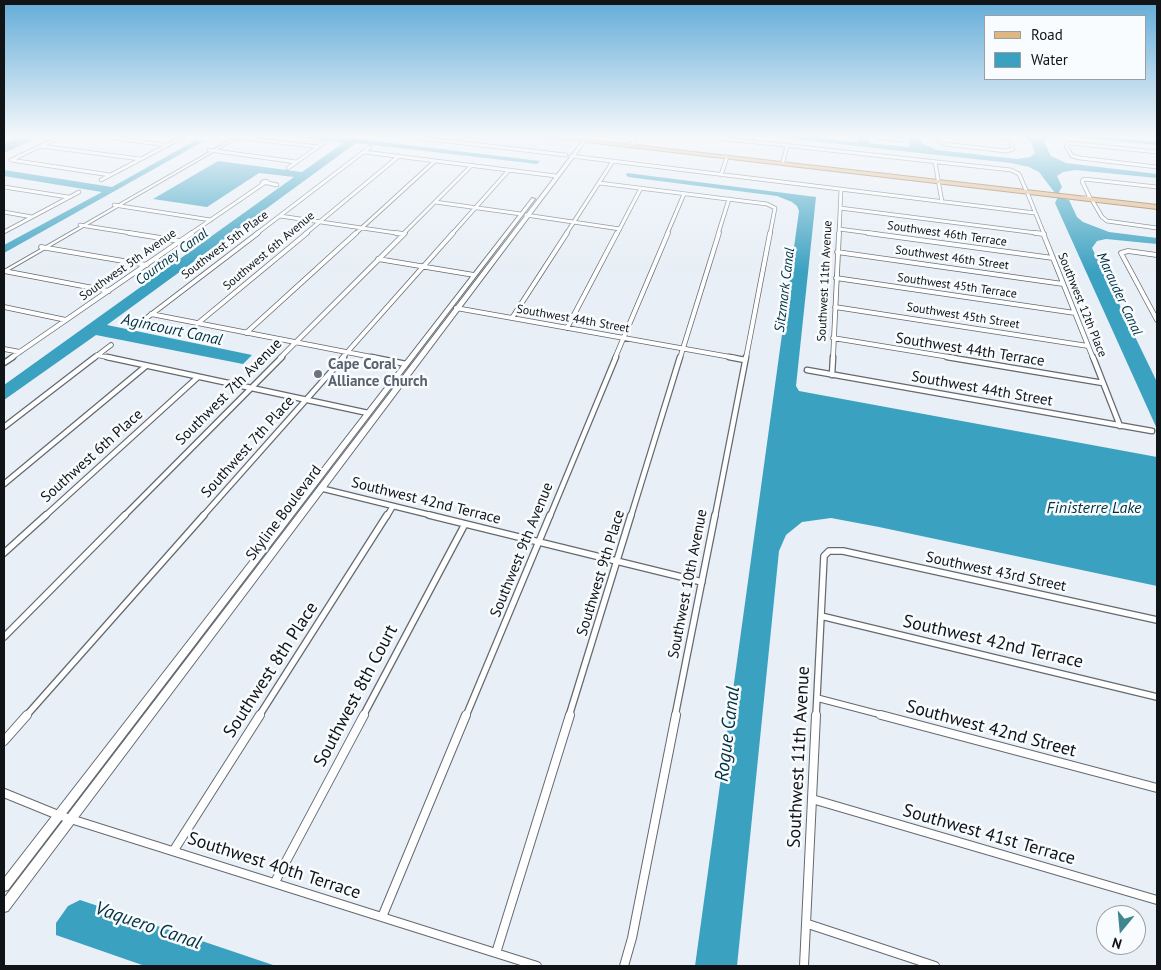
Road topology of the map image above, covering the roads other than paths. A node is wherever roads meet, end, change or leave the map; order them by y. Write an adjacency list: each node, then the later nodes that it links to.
1 (158, 181): 31 (street)
2 (255, 181): 15 (street)
3 (326, 181): 38 (street, Southwest 5th Place)
4 (369, 181): 41 (street, Southwest 6th Avenue)
5 (412, 181): 44 (street)
6 (456, 181): 29 (street, Southwest 7th Avenue)
7 (499, 181): 33 (street, Southwest 7th Place)
8 (549, 181): 37 (street, Skyline Boulevard)
9 (775, 181): 21 (street)
10 (938, 181): 30 (street)
11 (940, 181): 22 (main road)
12 (1022, 181): 22 (street, Southwest 12th Place)
13 (1082, 181): 27 (street)
14 (1108, 181): 18 (street)
15 (264, 183): 17 (street); 40 (street, Southwest 5th Avenue)
16 (599, 183): 20 (street); 42 (street)
17 (276, 185)
18 (1157, 186)
19 (4, 187): 26 (street)
20 (641, 188): 24 (street); 46 (street)
21 (841, 189): 30 (street); 34 (street, Southwest 11th Avenue)
22 (1026, 191): 25 (main road); 36 (street, Southwest 12th Place)
23 (79, 192): 26 (street)
24 (684, 194): 28 (street); 77 (street, Southwest 9th Avenue)
25 (1049, 194): 27 (street); 27 (main road)
26 (68, 198): 39 (street)
27 (1091, 198): 32 (main road); 32 (main road); 45 (street)
28 (729, 199): 82 (street, Southwest 9th Place); 87 (street, Southwest 10th Avenue)
29 (435, 202): 33 (street); 49 (street, Southwest 7th Avenue)
30 (942, 202): 36 (street)
31 (116, 205): 40 (street); 43 (street)
32 (1157, 206)
33 (475, 208): 37 (street); 59 (street, Southwest 7th Place)
34 (840, 208): 47 (street, Southwest 11th Avenue); 50 (street)
35 (4, 212): 39 (street)
36 (1035, 213): 50 (street, Southwest 12th Place)
37 (524, 215): 42 (street); 61 (street, Skyline Boulevard)
38 (280, 216): 41 (street); 69 (street, Southwest 5th Place)
39 (32, 217): 48 (street)
40 (212, 220): 51 (street, Southwest 5th Avenue)
41 (320, 222): 44 (street); 74 (street, Southwest 6th Avenue)
42 (574, 222): 46 (street); 70 (street)
43 (82, 225): 51 (street); 52 (street); 53 (street)
44 (361, 228): 49 (street); 76 (street)
45 (1157, 228)
46 (620, 229): 75 (street)
47 (839, 229): 54 (street, Southwest 11th Avenue); 56 (street, Southwest 46th Terrace)
48 (4, 232)
49 (403, 234): 57 (street, Southwest 7th Avenue)
50 (1044, 234): 56 (street, Southwest 12th Place)
51 (181, 241): 58 (street, Southwest 5th Avenue)
52 (41, 246): 53 (street); 60 (street)
53 (47, 247): 58 (street); 60 (street)
54 (838, 252): 62 (street, Southwest 11th Avenue); 63 (street, Southwest 46th Street)
55 (1157, 254): 72 (street)
56 (1053, 258): 63 (street, Southwest 12th Place)
57 (378, 259): 59 (street); 79 (street, Southwest 7th Avenue)
58 (147, 265): 64 (street, Southwest 5th Avenue)
59 (424, 267): 61 (street); 85 (street, Southwest 7th Place)
60 (4, 271): 64 (street)
61 (477, 275): 67 (street, Skyline Boulevard)
62 (836, 278): 65 (street, Southwest 11th Avenue); 68 (street, Southwest 45th Terrace)
63 (1063, 284): 68 (street, Southwest 12th Place)
64 (109, 291): 71 (street, Southwest 5th Avenue)
65 (835, 306): 78 (street, Southwest 11th Avenue); 81 (street, Southwest 45th Street)
66 (4, 307): 71 (street)
67 (453, 308): 70 (street, Southwest 44th Street); 89 (street, Skyline Boulevard)
68 (1075, 313): 81 (street, Southwest 12th Place)
69 (151, 314): 73 (street, Southwest 5th Place); 74 (street)
70 (512, 318): 75 (street, Southwest 44th Street)
71 (66, 320): 84 (street, Southwest 5th Avenue)
72 (1157, 320)
73 (140, 323)
74 (197, 324): 76 (street)
75 (567, 328): 77 (street, Southwest 44th Street)
76 (246, 333): 79 (street)
77 (624, 338): 82 (street, Southwest 44th Street); 105 (street, Southwest 9th Avenue)
78 (833, 338): 92 (street, Southwest 11th Avenue); 94 (street, Southwest 44th Terrace)
79 (296, 343): 85 (street); 95 (street, Southwest 7th Avenue)
80 (111, 345): 86 (street)
81 (1088, 346): 94 (street, Southwest 12th Place)
82 (683, 348): 87 (street, Southwest 44th Street); 108 (street, Southwest 9th Place)
83 (4, 349): 84 (street)
84 (20, 352): 88 (street, Southwest 5th Avenue)
85 (349, 353): 89 (street); 96 (street, Southwest 7th Place)
86 (97, 355): 90 (street); 99 (street)
87 (745, 360): 109 (street, Southwest 10th Avenue)
88 (4, 363)
89 (409, 364): 97 (street, Skyline Boulevard)
90 (146, 366): 93 (street); 101 (street)
91 (807, 370): 92 (street, Southwest 44th Street)
92 (832, 374): 98 (street, Southwest 44th Street)
93 (198, 377): 95 (street); 107 (street, Southwest 6th Place)
94 (1102, 383): 98 (street, Southwest 12th Place)
95 (251, 388): 96 (street); 112 (street, Southwest 7th Avenue)
96 (307, 400): 97 (street); 115 (street, Southwest 7th Place)
97 (372, 414): 102 (street, Skyline Boulevard)
98 (1120, 426): 100 (street, Southwest 44th Street)
99 (4, 427)
100 (1152, 431)
101 (4, 484)
102 (316, 487): 103 (street, Southwest 42nd Terrace); 119 (street, Skyline Boulevard); 120 (street, Skyline Boulevard)
103 (393, 506): 104 (street, Southwest 42nd Terrace); 121 (street, Southwest 8th Place)
104 (465, 524): 105 (street, Southwest 42nd Terrace); 122 (street, Southwest 8th Court)
105 (539, 542): 108 (street, Southwest 42nd Terrace); 126 (street, Southwest 9th Avenue)
106 (829, 551): 110 (street, Southwest 11th Avenue); 111 (street, Southwest 43rd Street)
107 (4, 553)
108 (618, 561): 109 (street, Southwest 42nd Terrace); 128 (street, Southwest 9th Place)
109 (702, 582): 130 (street, Southwest 10th Avenue)
110 (821, 616): 113 (street, Southwest 42nd Terrace); 114 (street, Southwest 11th Avenue)
111 (1157, 620)
112 (4, 637)
113 (1157, 697)
114 (817, 698): 116 (street, Southwest 42nd Street); 118 (street, Southwest 11th Avenue)
115 (4, 741)
116 (1157, 788)
117 (4, 792): 119 (street, Southwest 40th Terrace)
118 (812, 799): 124 (street, Southwest 41st Terrace); 127 (street, Southwest 11th Avenue)
119 (58, 815): 120 (street, Southwest 40th Terrace); 123 (street, Skyline Boulevard)
120 (71, 819): 121 (street, Southwest 40th Terrace); 125 (street, Skyline Boulevard)
121 (174, 850): 122 (street, Southwest 40th Terrace)
122 (275, 882): 126 (street, Southwest 40th Terrace)
123 (4, 886)
124 (1157, 900)
125 (4, 907)
126 (382, 917): 128 (street, Southwest 40th Terrace)
127 (808, 924): 131 (street, Southwest 11th Avenue); 132 (street)
128 (496, 953): 129 (street, Southwest 40th Terrace)
129 (537, 966)
130 (624, 966)
131 (804, 966)
132 (936, 966)

